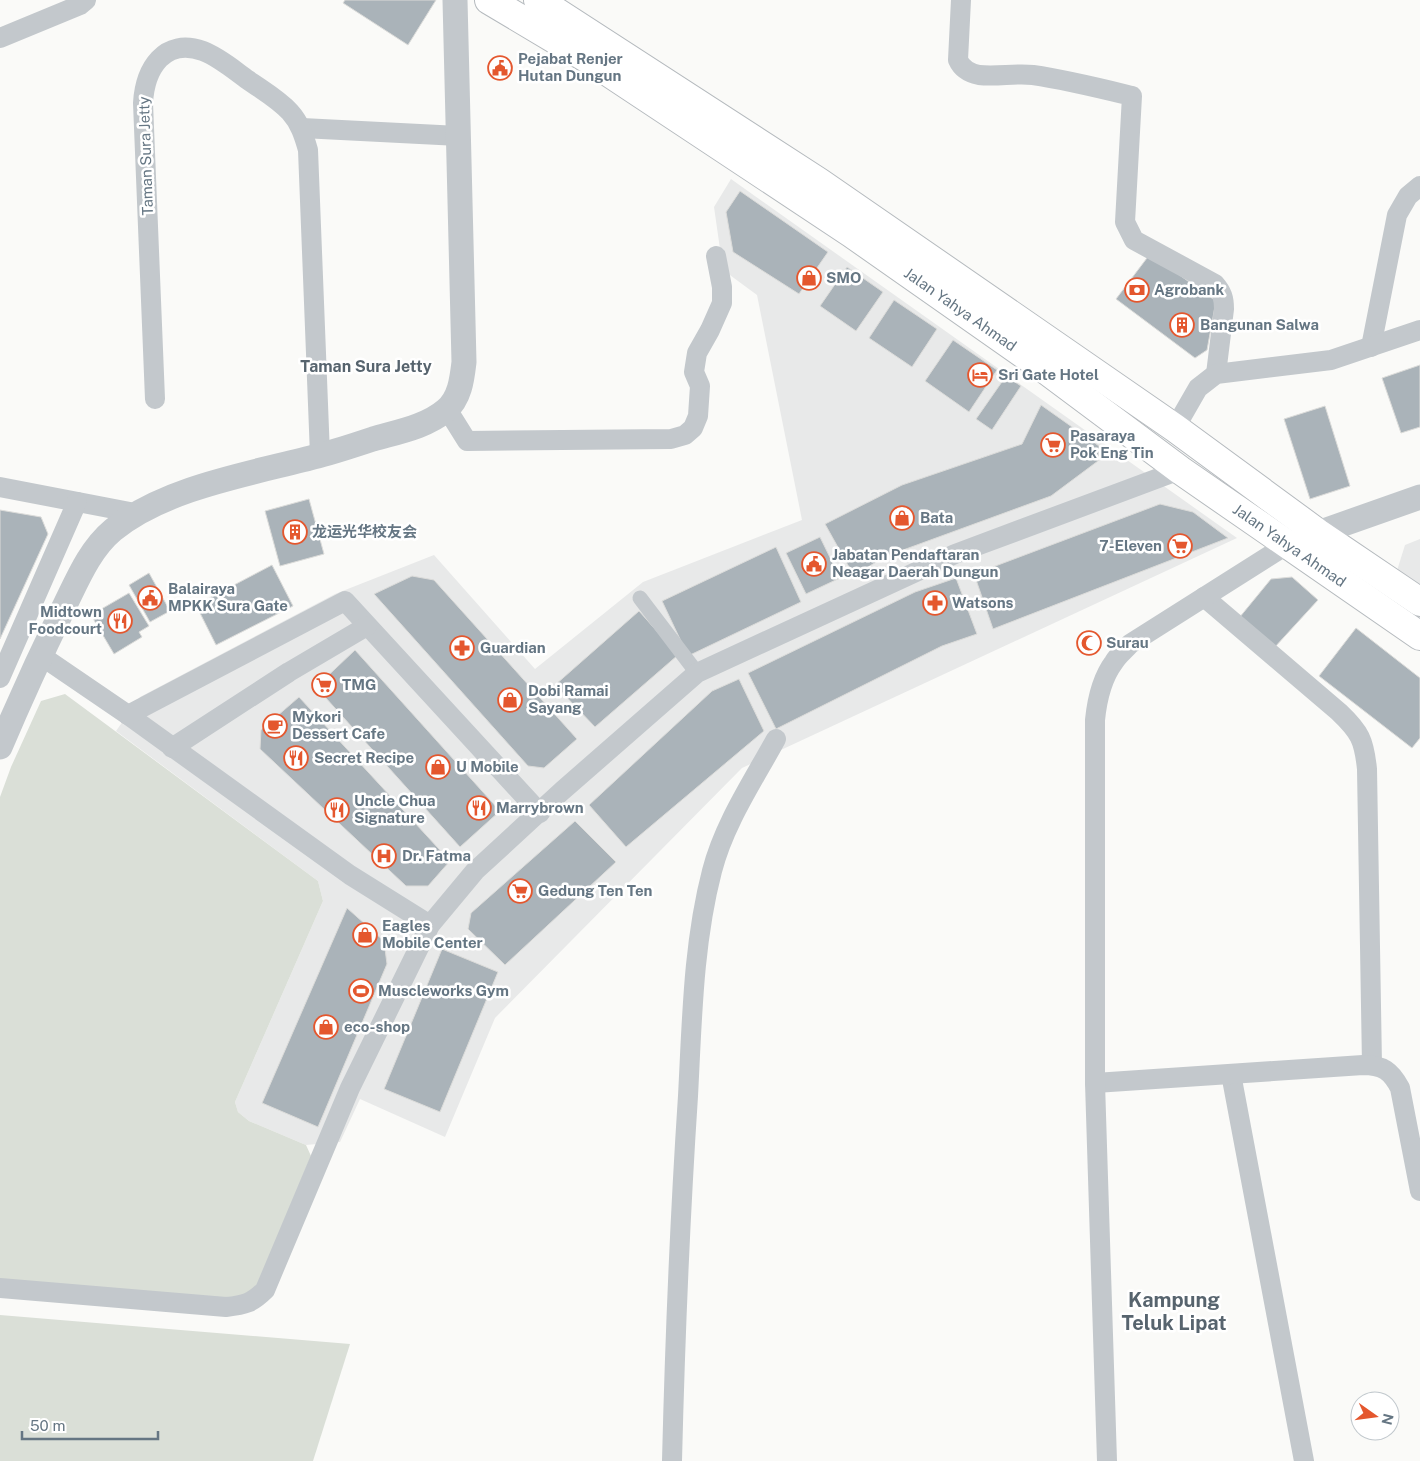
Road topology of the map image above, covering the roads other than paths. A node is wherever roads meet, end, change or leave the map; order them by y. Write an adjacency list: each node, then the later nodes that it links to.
1 (86, 0): 6 (street)
2 (455, 0): 8 (street)
3 (489, 0): 18 (main road, Jalan Yahya Ahmad)
4 (538, 0): 16 (main road, Jalan Yahya Ahmad)
5 (961, 0): 13 (street)
6 (0, 38)
7 (302, 128): 8 (street); 14 (street, Taman Sura Jetty); 17 (street, Taman Sura Jetty)
8 (459, 136): 15 (street)
9 (1420, 186): 12 (street)
10 (716, 256): 15 (street)
11 (1420, 330): 12 (street)
12 (1371, 348): 13 (street)
13 (1216, 374): 16 (street)
14 (155, 399)
15 (447, 409): 17 (street)
16 (1175, 428): 23 (main road, Jalan Yahya Ahmad)
17 (320, 456): 22 (street)
18 (1180, 470): 24 (main road, Jalan Yahya Ahmad); 31 (street)
19 (0, 487): 21 (street)
20 (1420, 497): 23 (street)
21 (76, 502): 22 (street); 32 (street)
22 (136, 513): 30 (street)
23 (1318, 532): 27 (main road, Jalan Yahya Ahmad)
24 (1288, 544): 25 (street); 29 (main road, Jalan Yahya Ahmad)
25 (1204, 597): 39 (street); 41 (street)
26 (640, 598): 31 (street)
27 (1420, 602)
28 (367, 626): 33 (street); 36 (street); 37 (street)
29 (1420, 636)
30 (40, 655): 33 (street); 35 (street)
31 (697, 672): 37 (street)
32 (0, 678)
33 (128, 715): 36 (street)
34 (776, 739): 44 (street)
35 (0, 746)
36 (172, 748): 38 (street)
37 (540, 813): 38 (street)
38 (430, 925): 43 (street)
39 (1372, 1065): 40 (street); 42 (street)
40 (1231, 1074): 41 (street); 46 (street)
41 (1095, 1083): 45 (street)
42 (1420, 1191)
43 (0, 1288)
44 (672, 1461)
45 (1108, 1461)
46 (1304, 1461)

